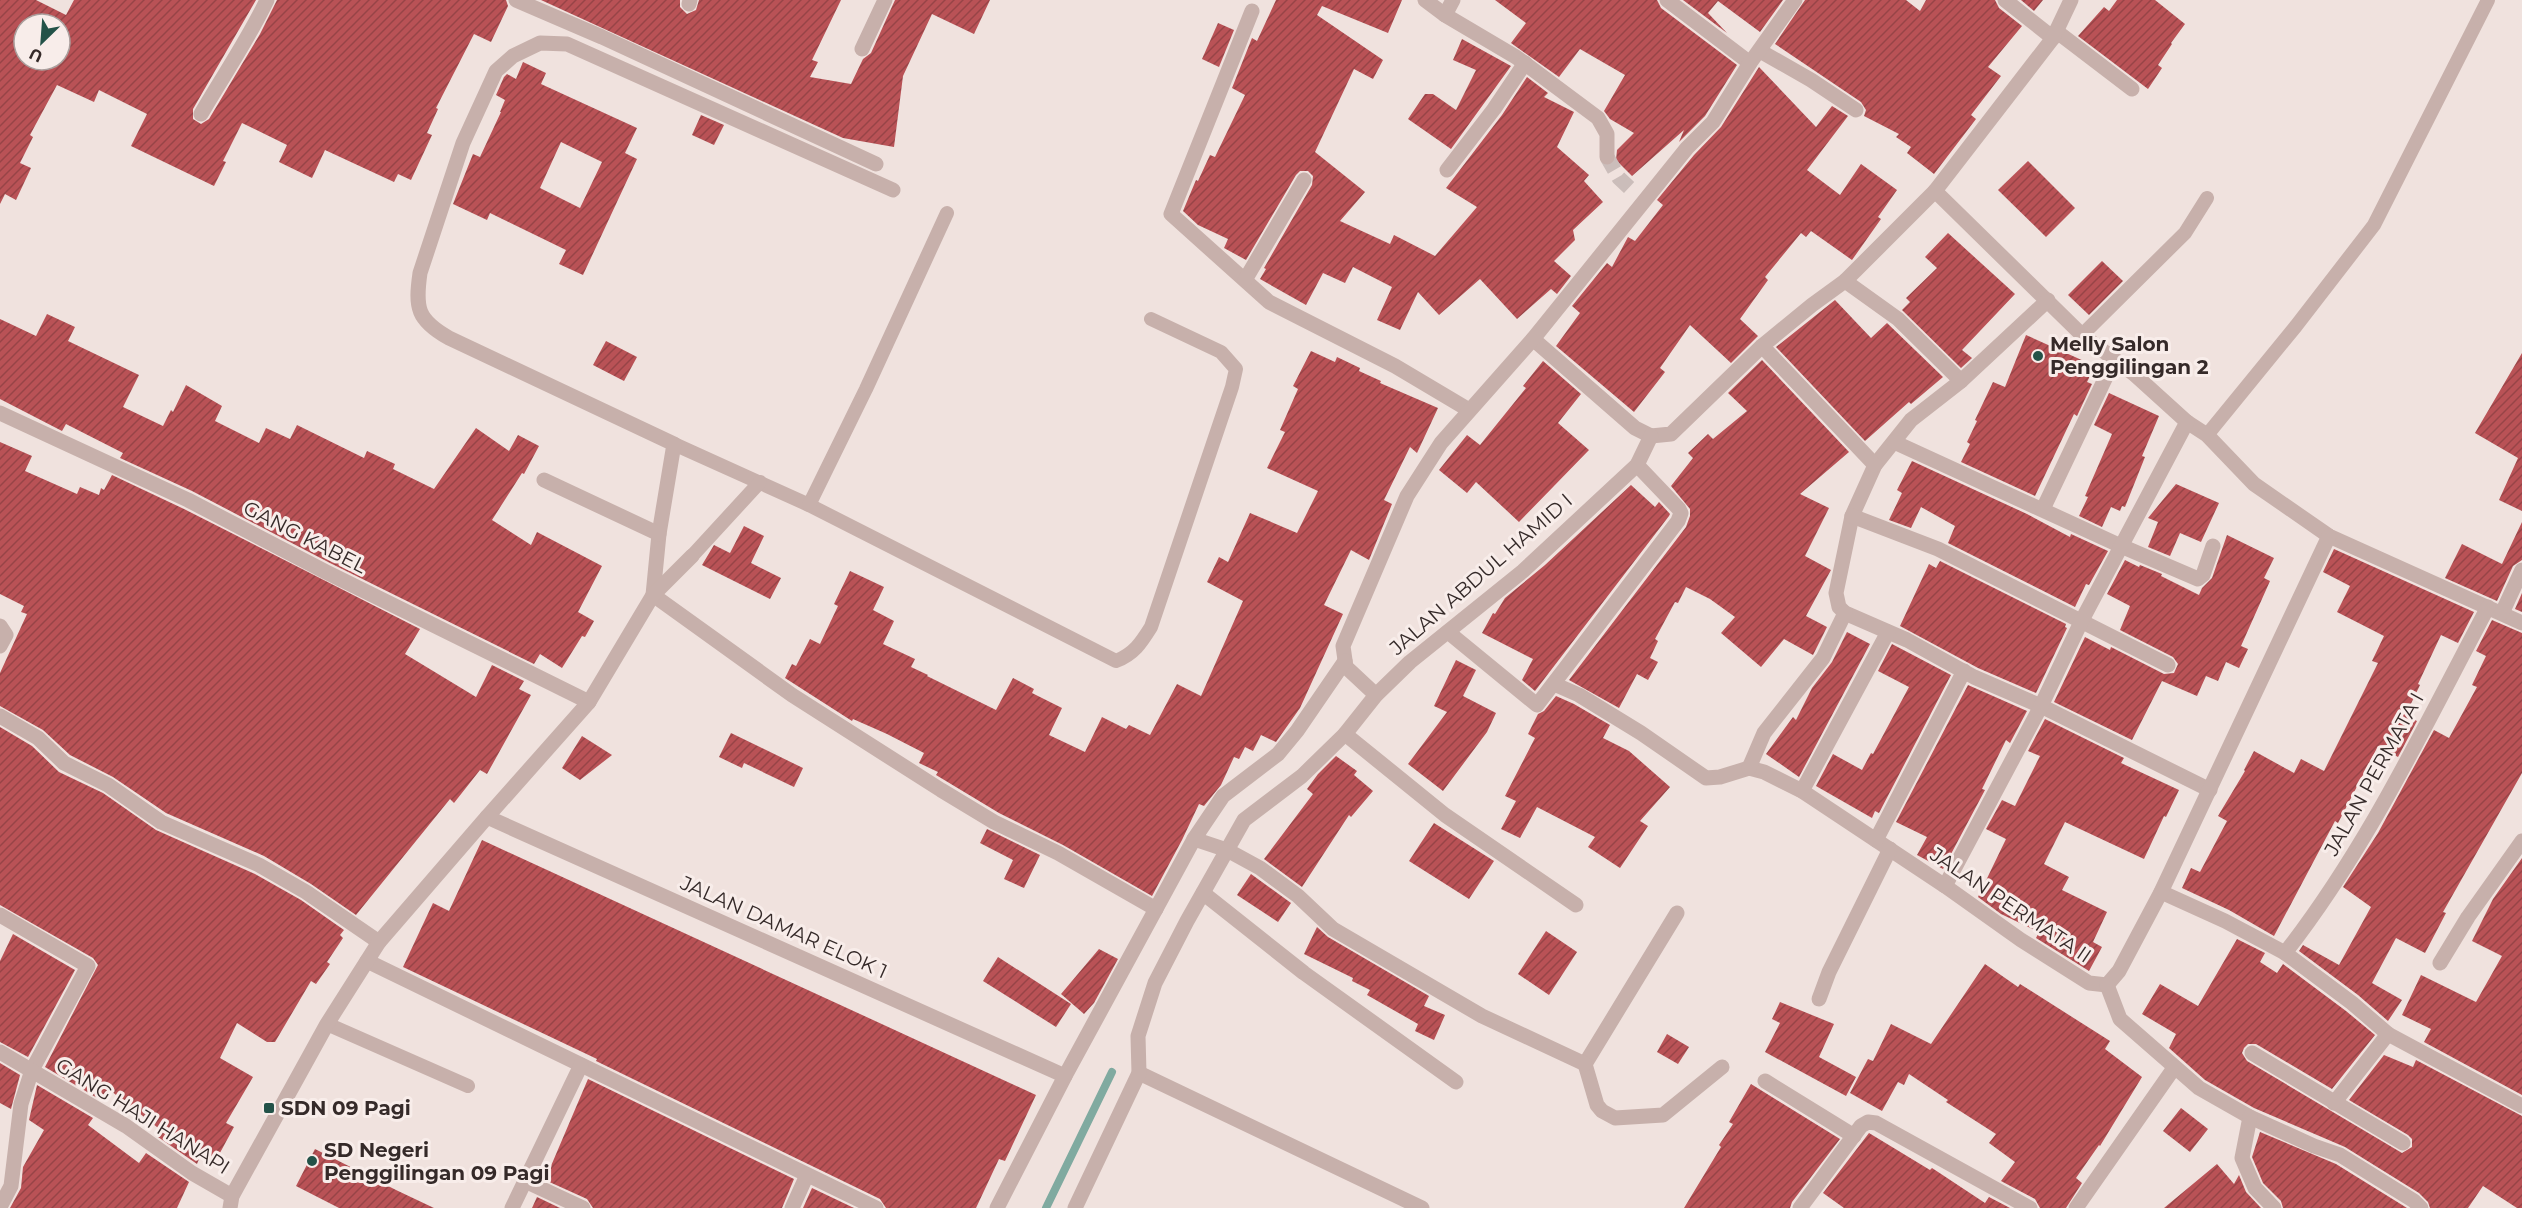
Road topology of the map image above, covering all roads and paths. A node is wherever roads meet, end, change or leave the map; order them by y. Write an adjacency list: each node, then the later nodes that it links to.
1 (267, 0): 19 (street)
2 (516, 0): 21 (street)
3 (885, 0): 14 (street)
4 (1425, 0): 12 (street)
5 (1453, 0): 12 (street)
6 (1667, 0): 15 (street)
7 (2006, 0): 13 (street)
8 (2071, 0): 13 (street)
9 (2488, 0): 40 (lane)
10 (1792, 1): 15 (street)
11 (1252, 11): 28 (street)
12 (1445, 15): 16 (street)
13 (2055, 34): 17 (street); 25 (street)
14 (862, 49)
15 (1755, 57): 18 (street); 33 (street)
16 (1525, 63): 20 (street); 22 (street)
17 (2132, 89)
18 (1856, 110)
19 (201, 114)
20 (1607, 157)
21 (876, 164)
22 (1447, 170)
23 (1304, 180): 28 (street)
24 (893, 190): 43 (street)
25 (1935, 191): 29 (street); 30 (street)
26 (2207, 198): 32 (lane)
27 (947, 213): 48 (lane)
28 (1245, 280): 37 (street)
29 (1845, 281): 34 (street); 36 (street)
30 (2048, 300): 32 (street); 36 (street)
31 (1151, 319): 48 (lane)
32 (2082, 335): 35 (street)
33 (1533, 339): 37 (street); 41 (street)
34 (1762, 346): 41 (street); 45 (street)
35 (2114, 360): 39 (street); 49 (street)
36 (1960, 381): 42 (street)
37 (1468, 410): 66 (street)
38 (0, 413): 71 (street, GANG KABEL)
39 (2187, 422): 40 (street); 53 (street)
40 (2207, 435): 52 (street)
41 (1651, 436): 44 (street, JALAN ABDUL HAMID I)
42 (1894, 442): 45 (street); 49 (street)
43 (674, 444): 47 (lane); 51 (street)
44 (1637, 465): 63 (street, JALAN ABDUL HAMID I); 69 (street)
45 (1875, 465): 50 (street)
46 (544, 480): 51 (street)
47 (760, 482): 48 (lane); 55 (lane)
48 (809, 505)
49 (2043, 509): 53 (street)
50 (1852, 516): 59 (street); 60 (street)
51 (659, 534): 57 (street)
52 (2329, 536): 58 (street); 76 (street)
53 (2121, 546): 54 (street); 60 (street)
54 (2213, 546)
55 (692, 556): 57 (street)
56 (2522, 570): 58 (street, JALAN PERMATA I)
57 (653, 595): 71 (street); 88 (street)
58 (2495, 610): 61 (street); 92 (street, JALAN PERMATA I)
59 (1845, 613): 64 (street); 75 (street)
60 (2081, 622): 67 (street); 72 (street)
61 (2522, 623)
62 (0, 626): 65 (street)
63 (1448, 632): 69 (street); 70 (street, JALAN ABDUL HAMID I)
64 (1888, 632): 68 (street); 77 (street)
65 (0, 646)
66 (1346, 664): 70 (street); 79 (street)
67 (2168, 665)
68 (1964, 670): 72 (street); 80 (street)
69 (1554, 684): 75 (street)
70 (1375, 694): 74 (street, JALAN ABDUL HAMID I)
71 (590, 702): 78 (street)
72 (2041, 706): 76 (street); 84 (street)
73 (0, 716): 91 (street)
74 (1345, 734): 83 (street, JALAN ABDUL HAMID I); 87 (street)
75 (1749, 768): 77 (street, JALAN PERMATA II)
76 (2210, 790): 85 (street)
77 (1802, 791): 80 (street, JALAN PERMATA II)
78 (487, 817): 91 (street); 107 (street, JALAN DAMAR ELOK 1)
79 (1194, 839): 83 (street); 88 (street)
80 (1876, 840): 82 (street, JALAN PERMATA II)
81 (2522, 841): 94 (street)
82 (1890, 849): 84 (street, JALAN PERMATA II); 96 (street)
83 (1227, 850): 86 (street, JALAN ABDUL HAMID I); 101 (street)
84 (1945, 885): 95 (street, JALAN PERMATA II)
85 (2161, 892): 92 (street); 95 (street)
86 (1203, 893): 106 (street, JALAN ABDUL HAMID I); 109 (street)
87 (1576, 905)
88 (1156, 909): 107 (street)
89 (1677, 913): 101 (street)
90 (0, 915): 105 (street)
91 (379, 942): 93 (street)
92 (2285, 953): 98 (street)
93 (367, 961): 97 (street); 102 (street)
94 (2440, 963)
95 (2107, 985): 104 (street)
96 (1819, 999)
97 (327, 1024): 110 (lane); 118 (street)
98 (2388, 1034): 111 (street); 112 (street)
99 (0, 1052): 105 (street, GANG HAJI HANAPI)
100 (2252, 1053): 111 (street)
101 (1585, 1064): 103 (street)
102 (581, 1065): 116 (street); 117 (street)
103 (1722, 1067)
104 (2174, 1068): 113 (street); 129 (street)
105 (32, 1070): 118 (street, GANG HAJI HANAPI); 120 (street)
106 (1139, 1073): 126 (street); 127 (street)
107 (1065, 1076): 125 (street)
108 (1765, 1081): 114 (street)
109 (1456, 1082)
110 (468, 1086)
111 (2334, 1103): 115 (street)
112 (2521, 1103)
113 (2250, 1117): 130 (street); 131 (street)
114 (1854, 1136): 119 (street); 128 (street)
115 (2403, 1143)
116 (807, 1175): 123 (street); 124 (street)
117 (525, 1181): 121 (street); 122 (street)
118 (231, 1202)
119 (1808, 1206)
120 (0, 1207)
121 (512, 1208)
122 (583, 1208)
123 (792, 1208)
124 (876, 1208)
125 (997, 1208)
126 (1075, 1208)
127 (1422, 1208)
128 (2030, 1208)
129 (2076, 1208)
130 (2274, 1208)
131 (2421, 1208)

